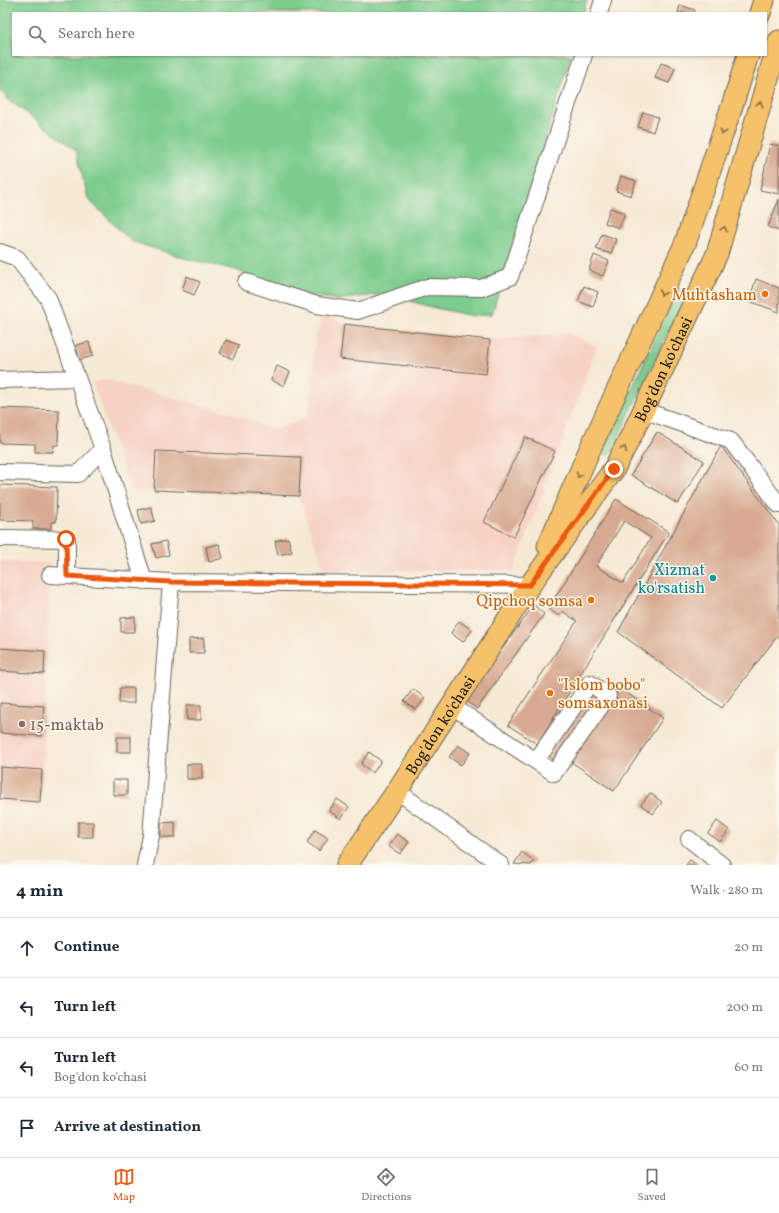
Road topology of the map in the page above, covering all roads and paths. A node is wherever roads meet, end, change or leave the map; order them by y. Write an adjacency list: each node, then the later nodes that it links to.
1 (603, 0): 3 (street)
2 (764, 0): 4 (main road)
3 (599, 12)
4 (760, 12)
5 (779, 41): 10 (main road, Bog'don ko'chasi, one-way to 5)
6 (584, 56): 11 (street)
7 (748, 56): 8 (main road, Bog'don ko'chasi, one-way to 8)
8 (685, 244): 10 (main road); 23 (main road, Bog'don ko'chasi, one-way to 23)
9 (0, 252): 12 (street)
10 (717, 254): 14 (main road, Bog'don ko'chasi)
11 (246, 282)
12 (77, 378): 13 (street); 15 (street)
13 (0, 380)
14 (643, 410): 17 (street); 23 (main road, Bog'don ko'chasi, one-way to 14)
15 (103, 449): 16 (street); 21 (street)
16 (0, 472)
17 (779, 505)
18 (0, 538): 20 (street)
19 (50, 575): 20 (street)
20 (67, 576): 21 (street)
21 (144, 581): 22 (street)
22 (171, 582): 23 (street); 28 (street)
23 (530, 585): 24 (main road, Bog'don ko'chasi)
24 (452, 706): 25 (street); 26 (main road, Bog'don ko'chasi)
25 (536, 761): 25 (street)
26 (397, 791): 29 (main road, Bog'don ko'chasi); 30 (street)
27 (689, 839): 31 (street)
28 (145, 865)
29 (347, 865)
30 (501, 865)
31 (722, 865)

